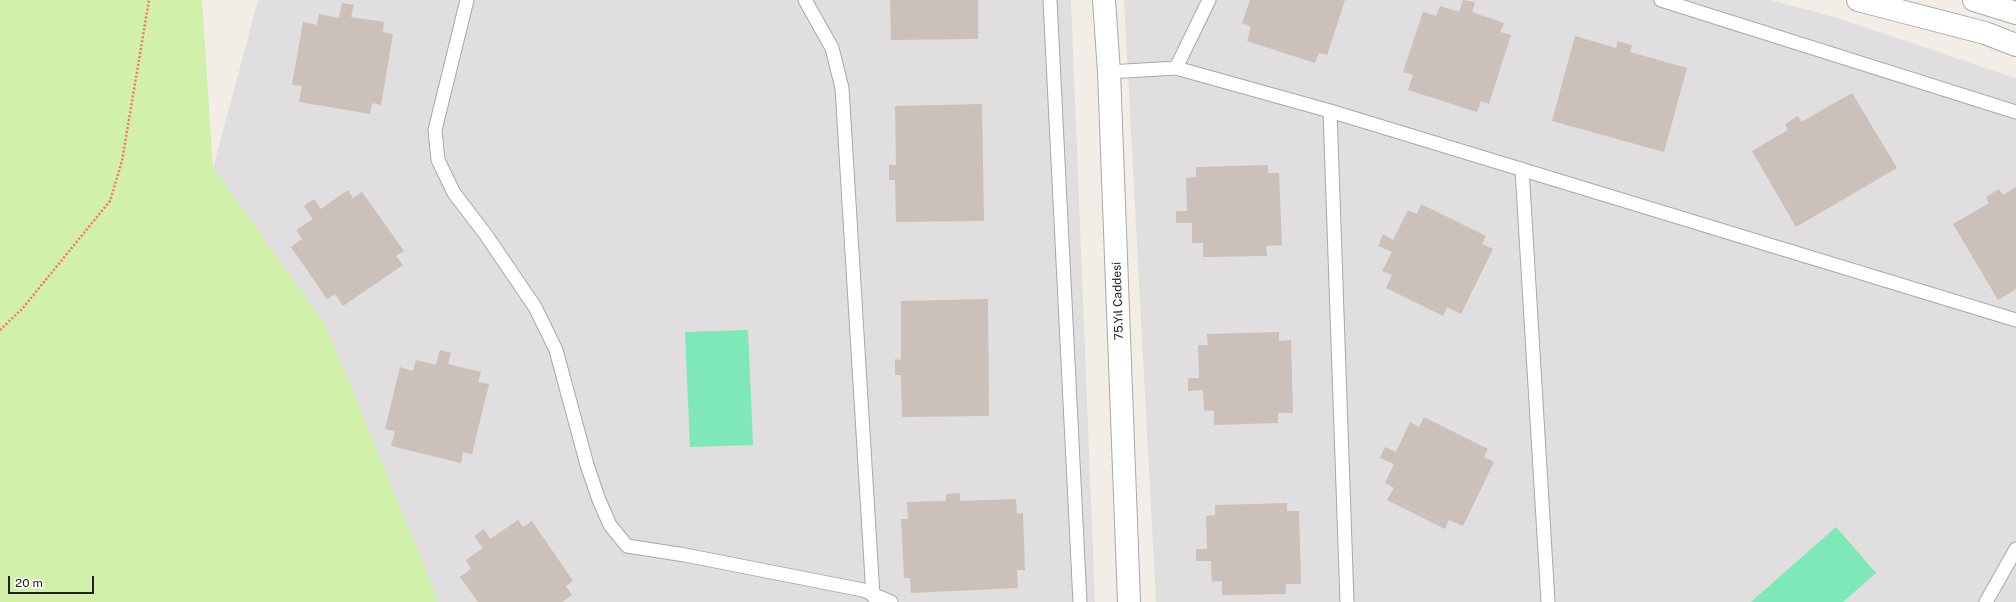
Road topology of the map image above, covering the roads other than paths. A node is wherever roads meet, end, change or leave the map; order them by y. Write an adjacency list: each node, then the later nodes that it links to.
1 (467, 0): 18 (lane)
2 (805, 0): 18 (lane)
3 (1050, 0): 20 (lane)
4 (1104, 0): 12 (street, 75.Yıl Caddesi)
5 (1209, 0): 11 (lane)
6 (1660, 0): 14 (lane)
7 (1858, 0): 10 (street)
8 (1974, 0): 9 (street)
9 (2016, 13)
10 (2016, 44)
11 (1176, 68): 12 (lane); 13 (lane)
12 (1109, 72): 21 (street, 75.Yıl Caddesi)
13 (1330, 111): 15 (lane); 22 (lane)
14 (2016, 112)
15 (1522, 169): 16 (lane); 23 (lane)
16 (2016, 320)
17 (2016, 549): 24 (lane)
18 (873, 596): 19 (lane)
19 (891, 602)
20 (1080, 602)
21 (1129, 602)
22 (1347, 602)
23 (1548, 602)
24 (1986, 602)

